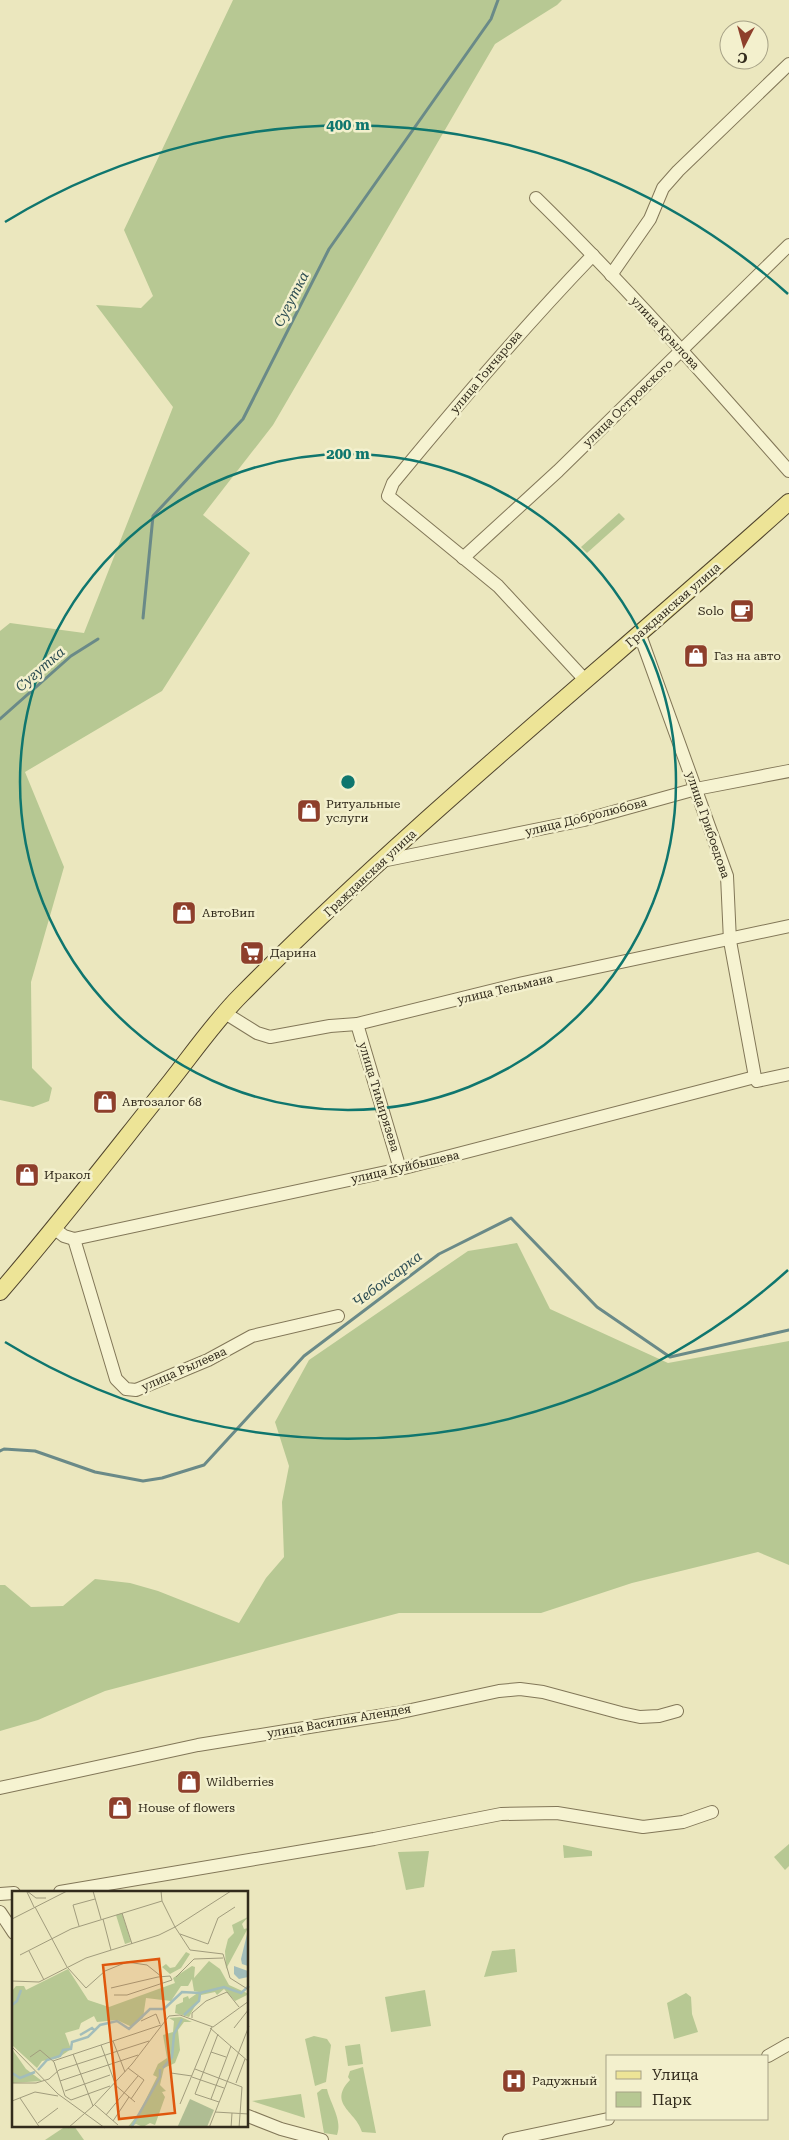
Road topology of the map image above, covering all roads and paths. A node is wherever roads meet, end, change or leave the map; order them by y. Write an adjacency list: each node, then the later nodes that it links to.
1 (789, 64): 5 (street)
2 (536, 198): 4 (street, улица Крылова)
3 (789, 245): 6 (street, улица Островского)
4 (593, 255): 5 (street, улица Крылова); 9 (street, улица Гончарова)
5 (611, 276): 6 (street, улица Крылова)
6 (682, 350): 7 (street, улица Крылова); 9 (street, улица Островского)
7 (789, 471)
8 (789, 502): 10 (main road, Гражданская улица)
9 (464, 558): 11 (street)
10 (640, 635): 11 (main road, Гражданская улица); 13 (street, улица Грибоедова)
11 (586, 681): 14 (main road, Гражданская улица)
12 (789, 771): 13 (street, улица Добролюбова)
13 (696, 788): 14 (street, улица Добролюбова); 16 (street, улица Грибоедова)
14 (382, 861): 17 (main road, Гражданская улица)
15 (789, 926): 16 (street, улица Тельмана)
16 (730, 941): 18 (street, улица Тельмана); 20 (street, улица Грибоедова)
17 (225, 1013): 18 (street, улица Тельмана); 22 (main road, Гражданская улица)
18 (357, 1024): 21 (street, улица Тимирязева)
19 (789, 1074): 20 (street, улица Куйбышева)
20 (756, 1079): 21 (street, улица Куйбышева)
21 (400, 1169): 23 (street, улица Куйбышева)
22 (55, 1229): 23 (street); 24 (main road, Гражданская улица)
23 (74, 1239): 25 (street, улица Рылеева)
24 (0, 1292)
25 (338, 1316)
26 (677, 1711): 27 (street, улица Василия Алендея)
27 (0, 1788)
28 (712, 1812): 29 (street)
29 (66, 1891)
30 (0, 1912): 31 (street)
31 (12, 1930)
32 (789, 2044): 33 (street)
33 (769, 2055)
34 (249, 2116): 36 (street)
35 (606, 2118): 37 (street)
36 (322, 2140)
37 (509, 2140)

